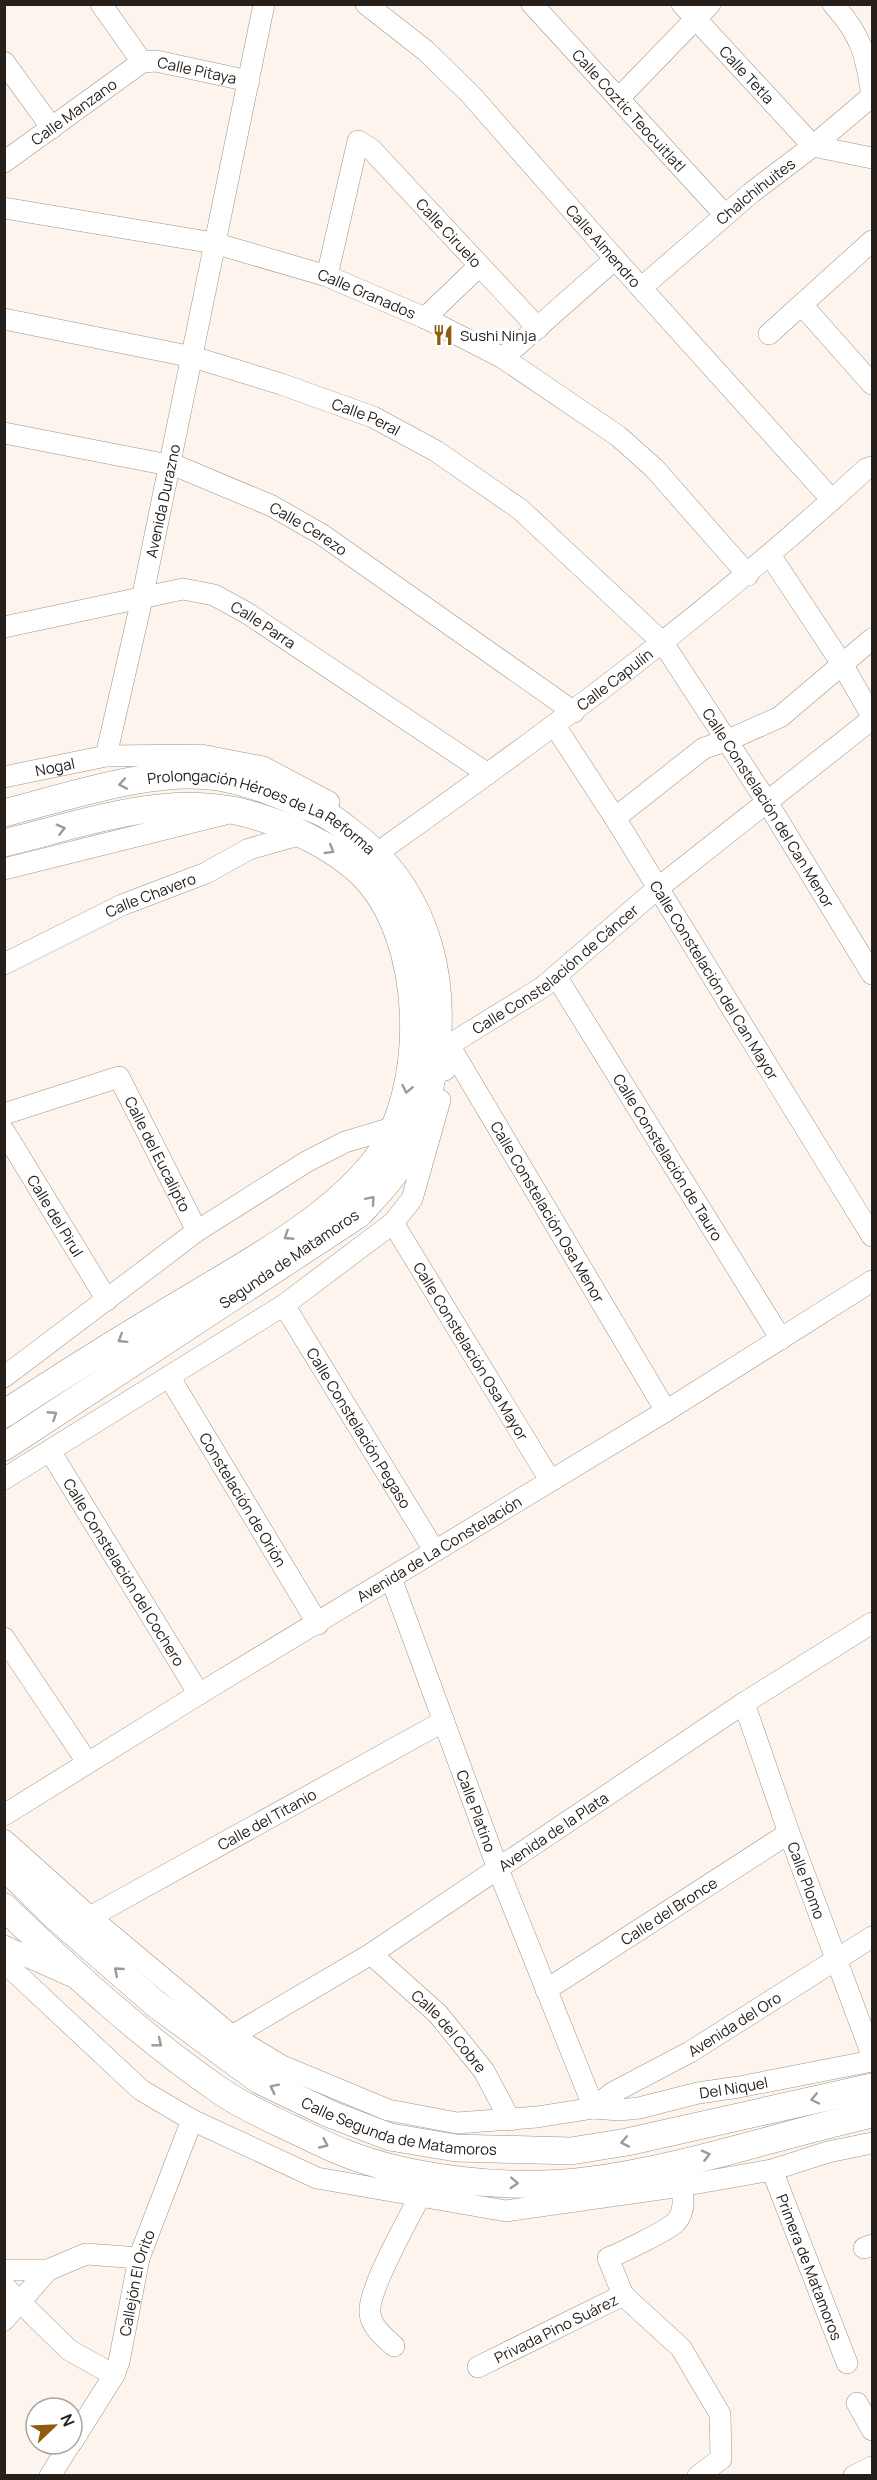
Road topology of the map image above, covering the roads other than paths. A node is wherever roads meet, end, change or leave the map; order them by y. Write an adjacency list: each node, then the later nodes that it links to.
1 (101, 4): 9 (street, Calle Pitaya)
2 (264, 4): 10 (street, Avenida Durazno)
3 (366, 4): 21 (street, Calle Almendro)
4 (532, 4): 12 (street, Calle Coztic Teocuitlatl)
5 (711, 4): 7 (street)
6 (833, 4): 11 (street)
7 (688, 12): 12 (street); 14 (street, Calle Tetla)
8 (4, 62): 13 (street)
9 (142, 62): 10 (street, Calle Pitaya); 13 (street, Calle Manzano)
10 (249, 81): 20 (street, Avenida Durazno)
11 (872, 96): 14 (street, Chalchihuites)
12 (619, 98): 18 (street, Calle Coztic Teocuitlatl)
13 (52, 128): 16 (street, Calle Manzano)
14 (813, 146): 15 (street); 18 (street, Chalchihuites)
15 (873, 158)
16 (4, 162)
17 (4, 208): 20 (street, Calle Granados)
18 (725, 215): 24 (street, Chalchihuites)
19 (873, 241): 25 (street)
20 (214, 243): 23 (street, Calle Granados); 30 (street, Avenida Durazno)
21 (615, 259): 24 (street, Calle Almendro); 28 (street)
22 (480, 266): 23 (street, Calle Ciruelo); 26 (street); 28 (street, Calle Ciruelo)
23 (327, 276): 26 (street, Calle Granados)
24 (641, 288): 36 (street, Calle Almendro)
25 (802, 305): 29 (street); 32 (street)
26 (425, 318): 31 (street, Calle Granados)
27 (4, 319): 30 (street, Calle Peral)
28 (538, 328): 31 (street)
29 (769, 334)
30 (192, 357): 34 (street, Avenida Durazno); 42 (street, Calle Peral)
31 (503, 358): 38 (street, Calle Granados)
32 (873, 384)
33 (4, 433): 34 (street, Calle Cerezo)
34 (170, 465): 39 (street, Avenida Durazno); 44 (street, Calle Cerezo)
35 (870, 471): 36 (street, Calle Capulín)
36 (832, 500): 37 (street, Calle Capulín)
37 (770, 555): 38 (street, Calle Capulín); 43 (street)
38 (748, 575): 42 (street, Calle Capulín)
39 (142, 599): 40 (street, Calle Parra); 48 (street, Avenida Durazno); 49 (street, Calle Parra)
40 (4, 627)
41 (873, 639): 43 (street)
42 (663, 643): 44 (street, Calle Capulín); 47 (street, Calle Constelación del Can Menor)
43 (842, 664): 45 (street); 47 (street)
44 (574, 712): 46 (street, Calle Capulín)
45 (873, 718): 51 (street, Calle Constelación de Cáncer)
46 (555, 726): 49 (street, Calle Capulín); 55 (street, Calle Constelación del Can Mayor)
47 (726, 741): 51 (street, Calle Constelación del Can Menor); 55 (street)
48 (106, 756): 50 (street, Nogal); 52 (street)
49 (488, 774): 58 (street, Calle Capulín)
50 (4, 777)
51 (767, 802): 60 (street, Calle Constelación de Cáncer); 61 (street, Calle Constelación del Can Menor)
52 (326, 807): 54 (main road, Prolongación Héroes de La Reforma, one-way to 54); 58 (street); 64 (main road, Prolongación Héroes de La Reforma)
53 (236, 812): 56 (main road, Prolongación Héroes de La Reforma); 57 (main road, Prolongación Héroes de La Reforma, one-way to 53); 59 (street, Prolongación Héroes de La Reforma)
54 (4, 813)
55 (615, 818): 60 (street, Calle Constelación del Can Mayor)
56 (299, 835): 62 (street, Calle Chavero); 65 (main road, Prolongación Héroes de La Reforma, one-way to 65)
57 (4, 843)
58 (387, 846): 66 (street)
59 (4, 869)
60 (658, 888): 63 (street, Calle Constelación de Cáncer); 72 (street, Calle Constelación del Can Mayor)
61 (870, 963)
62 (4, 964)
63 (556, 976): 66 (street, Calle Constelación de Cáncer); 76 (street, Calle Constelación de Tauro)
64 (438, 979): 66 (main road, Segunda de Matamoros)
65 (412, 989): 66 (main road, Segunda de Matamoros)
66 (433, 1049): 68 (main road, Segunda de Matamoros, one-way to 68); 70 (street); 79 (street, Calle Constelación Osa Menor); 81 (main road, Segunda de Matamoros, one-way to 66)
67 (4, 1114): 71 (street, Calle del Eucalipto)
68 (395, 1127): 71 (street); 80 (main road, Segunda de Matamoros, one-way to 80)
69 (4, 1131): 74 (street, Calle del Pirul)
70 (393, 1223): 75 (street); 84 (street, Calle Constelación Osa Mayor)
71 (197, 1231): 74 (street)
72 (873, 1236)
73 (873, 1281): 76 (street, Avenida de La Constelación)
74 (107, 1300): 77 (street)
75 (284, 1305): 78 (street); 85 (street, Calle Constelación Pegaso)
76 (781, 1339): 79 (street, Avenida de La Constelación)
77 (4, 1377)
78 (170, 1378): 82 (street); 87 (street, Constelación de Orión)
79 (666, 1411): 84 (street, Avenida de La Constelación)
80 (4, 1414)
81 (4, 1447)
82 (50, 1451): 83 (street); 90 (street, Calle Constelación del Cochero)
83 (4, 1479)
84 (550, 1480): 85 (street, Avenida de La Constelación)
85 (434, 1550): 86 (street, Avenida de La Constelación)
86 (390, 1578): 87 (street, Avenida de La Constelación); 92 (street, Calle Platino)
87 (318, 1623): 90 (street, Avenida de La Constelación)
88 (872, 1627): 91 (street, Avenida de la Plata)
89 (4, 1638): 93 (street)
90 (199, 1694): 93 (street, Avenida de La Constelación)
91 (744, 1703): 95 (street, Calle Plomo); 98 (street, Avenida de la Plata)
92 (444, 1721): 98 (street, Calle Platino); 100 (street, Calle del Titanio)
93 (87, 1762): 94 (street, Avenida de La Constelación)
94 (4, 1815)
95 (789, 1833): 104 (street, Calle Plomo); 107 (street, Calle del Bronce)
96 (4, 1840): 100 (street, Del Niquel)
97 (4, 1866): 111 (main road, Calle Segunda de Matamoros, one-way to 97)
98 (498, 1869): 103 (street, Avenida de la Plata); 107 (street, Calle Platino)
99 (4, 1907): 106 (main road, Calle Segunda de Matamoros)
100 (90, 1917): 108 (street, Del Niquel)
101 (873, 1937): 104 (street, Avenida del Oro)
102 (4, 1946): 106 (street)
103 (371, 1954): 108 (street, Avenida de la Plata); 115 (street, Calle del Cobre)
104 (837, 1960): 109 (street, Calle Plomo); 112 (street, Avenida del Oro)
105 (4, 1962): 114 (street)
106 (83, 1982): 113 (main road, Calle Segunda de Matamoros, one-way to 113)
107 (546, 1990): 112 (street, Calle Platino)
108 (232, 2036): 115 (street, Del Niquel)
109 (873, 2055)
110 (873, 2061): 112 (street, Del Niquel)
111 (873, 2087)
112 (594, 2108): 115 (street, Del Niquel)
113 (873, 2114)
114 (192, 2120): 121 (street); 122 (street, Callejón El Orito)
115 (510, 2120)
116 (873, 2128): 118 (street)
117 (873, 2143): 118 (street)
118 (828, 2152): 119 (street)
119 (772, 2170): 120 (street); 130 (street, Primera de Matamoros)
120 (681, 2186): 121 (street); 126 (street, Privada Pino Suárez)
121 (420, 2196): 129 (street)
122 (139, 2258): 124 (street); 132 (street, Callejón El Orito)
123 (4, 2270): 124 (street)
124 (48, 2270): 127 (street)
125 (4, 2286): 127 (street)
126 (623, 2295): 131 (street, Privada Pino Suárez); 139 (street)
127 (19, 2303): 128 (street); 132 (street)
128 (4, 2320)
129 (394, 2346)
130 (847, 2363)
131 (478, 2367)
132 (114, 2374): 134 (street, Callejón El Orito)
133 (857, 2403): 135 (street)
134 (84, 2422)
135 (871, 2425)
136 (62, 2456): 138 (street, Callejón El Orito)
137 (873, 2467): 140 (street)
138 (50, 2475)
139 (698, 2475)
140 (854, 2475)

